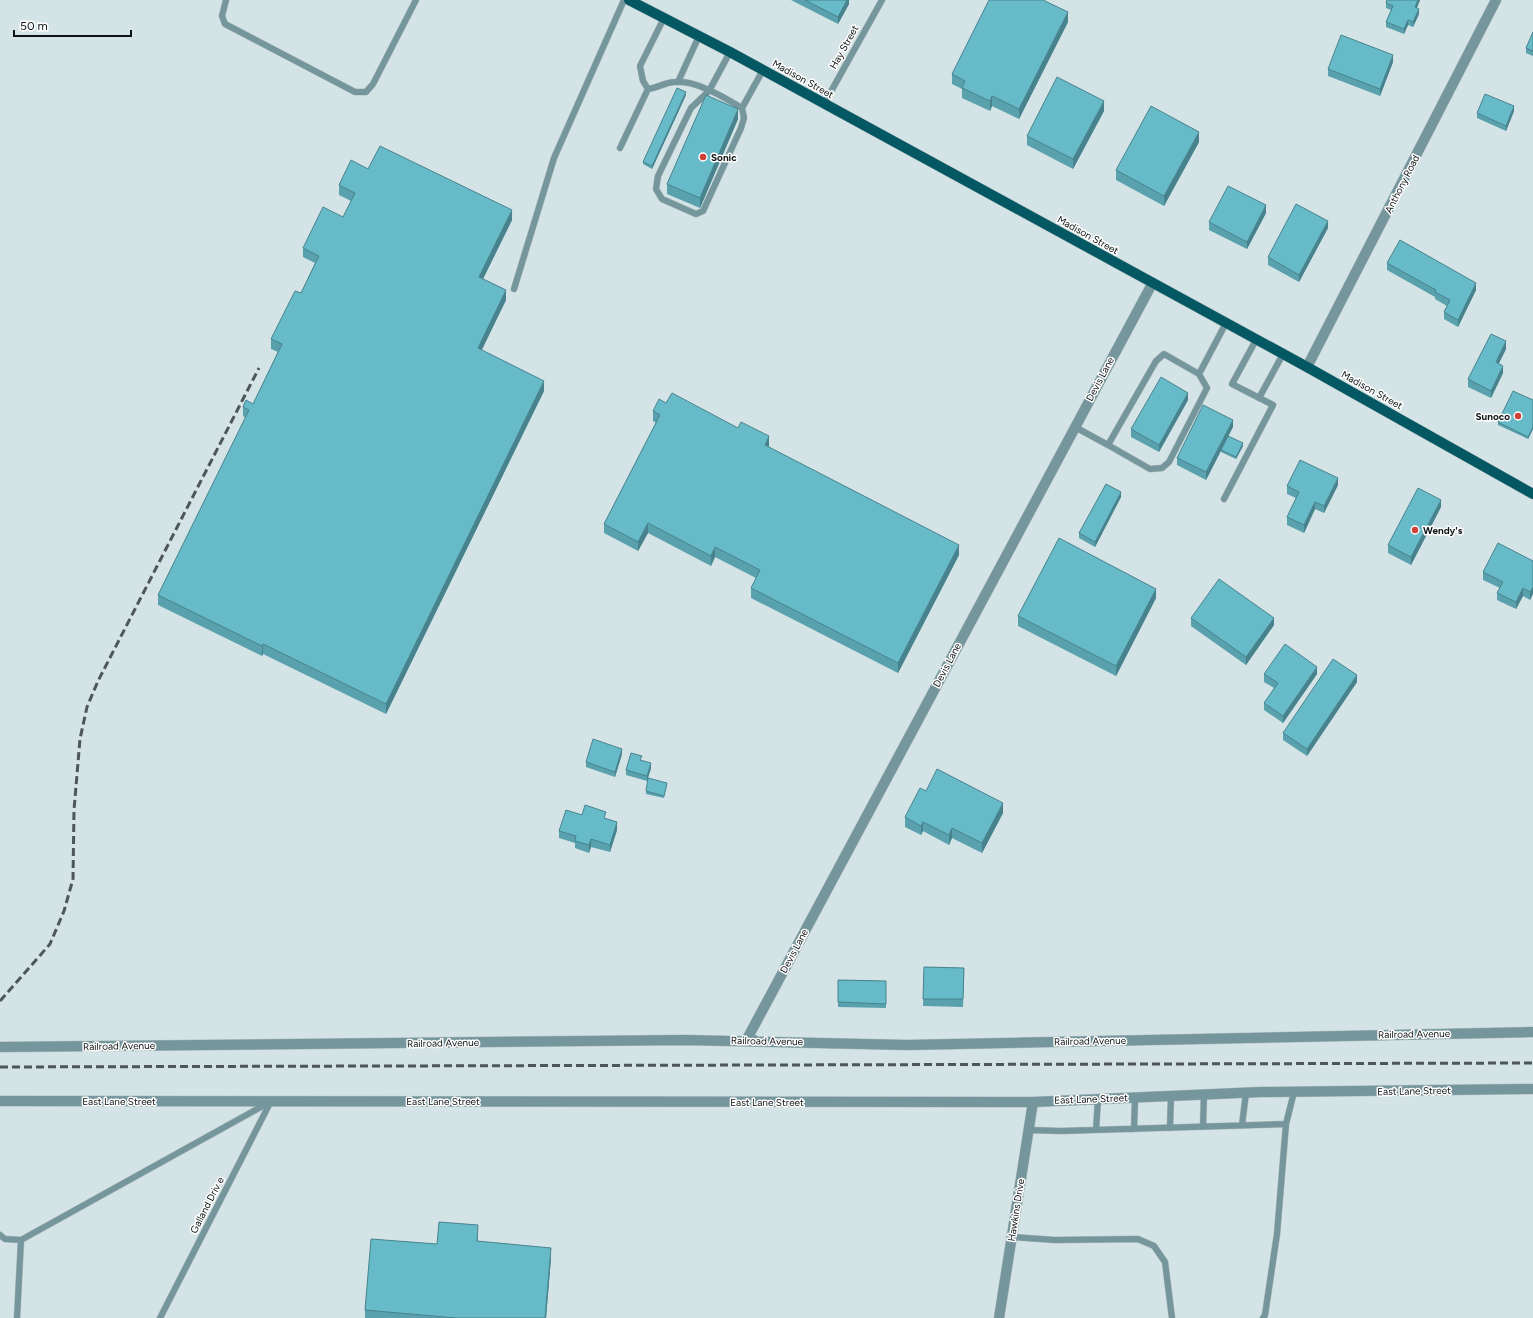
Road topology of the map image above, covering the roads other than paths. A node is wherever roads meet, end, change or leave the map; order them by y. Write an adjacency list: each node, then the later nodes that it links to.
1 (226, 0): 2 (lane)
2 (416, 0)
3 (624, 0): 18 (lane)
4 (629, 0): 7 (main road, Madison Street)
5 (882, 0): 14 (lane, Hay Street)
6 (1496, 0): 22 (street, Anthony Road)
7 (664, 18): 8 (main road, Madison Street); 12 (lane)
8 (699, 36): 9 (main road, Madison Street); 11 (lane)
9 (730, 52): 10 (main road, Madison Street); 13 (lane)
10 (763, 70): 14 (main road, Madison Street); 15 (lane)
11 (678, 82): 12 (lane); 13 (lane)
12 (648, 89): 16 (lane)
13 (709, 91): 15 (lane); 15 (lane)
14 (824, 104): 17 (main road, Madison Street)
15 (742, 108)
16 (620, 148)
17 (1152, 284): 19 (main road, Madison Street); 25 (street, Devis Lane)
18 (514, 289)
19 (1226, 323): 20 (main road, Madison Street); 23 (lane)
20 (1256, 340): 21 (main road, Madison Street); 24 (lane)
21 (1283, 354): 22 (main road, Madison Street); 24 (lane)
22 (1307, 367): 27 (main road, Madison Street)
23 (1199, 374): 26 (lane); 26 (lane)
24 (1259, 398): 28 (lane)
25 (1075, 427): 26 (lane); 30 (street, Devis Lane)
26 (1108, 445)
27 (1533, 494)
28 (1224, 499)
29 (1533, 1032): 30 (street, Railroad Avenue)
30 (755, 1041): 31 (street, Railroad Avenue)
31 (0, 1047)
32 (1533, 1090): 33 (street, East Lane Street)
33 (1294, 1092): 34 (street, East Lane Street); 42 (lane)
34 (1246, 1093): 35 (street, East Lane Street); 43 (lane)
35 (1204, 1094): 36 (street, East Lane Street); 44 (lane)
36 (1171, 1096): 37 (street, East Lane Street); 45 (lane)
37 (1135, 1098): 38 (street, East Lane Street); 46 (lane)
38 (1098, 1099): 41 (street, East Lane Street); 48 (lane)
39 (0, 1101): 40 (street, East Lane Street)
40 (271, 1101): 41 (street, East Lane Street); 51 (lane); 53 (lane, Galland Driv e)
41 (1033, 1102): 47 (street, Hawkins Drive)
42 (1286, 1124): 43 (lane); 56 (lane)
43 (1242, 1125): 44 (lane)
44 (1203, 1126): 45 (lane)
45 (1170, 1128): 46 (lane)
46 (1134, 1129): 48 (lane)
47 (1028, 1130): 48 (lane); 50 (street, Hawkins Drive)
48 (1096, 1130)
49 (0, 1235): 51 (lane)
50 (1012, 1237): 54 (street, Hawkins Drive); 55 (lane)
51 (21, 1240): 52 (lane)
52 (17, 1318)
53 (160, 1318)
54 (999, 1318)
55 (1172, 1318)
56 (1263, 1318)

